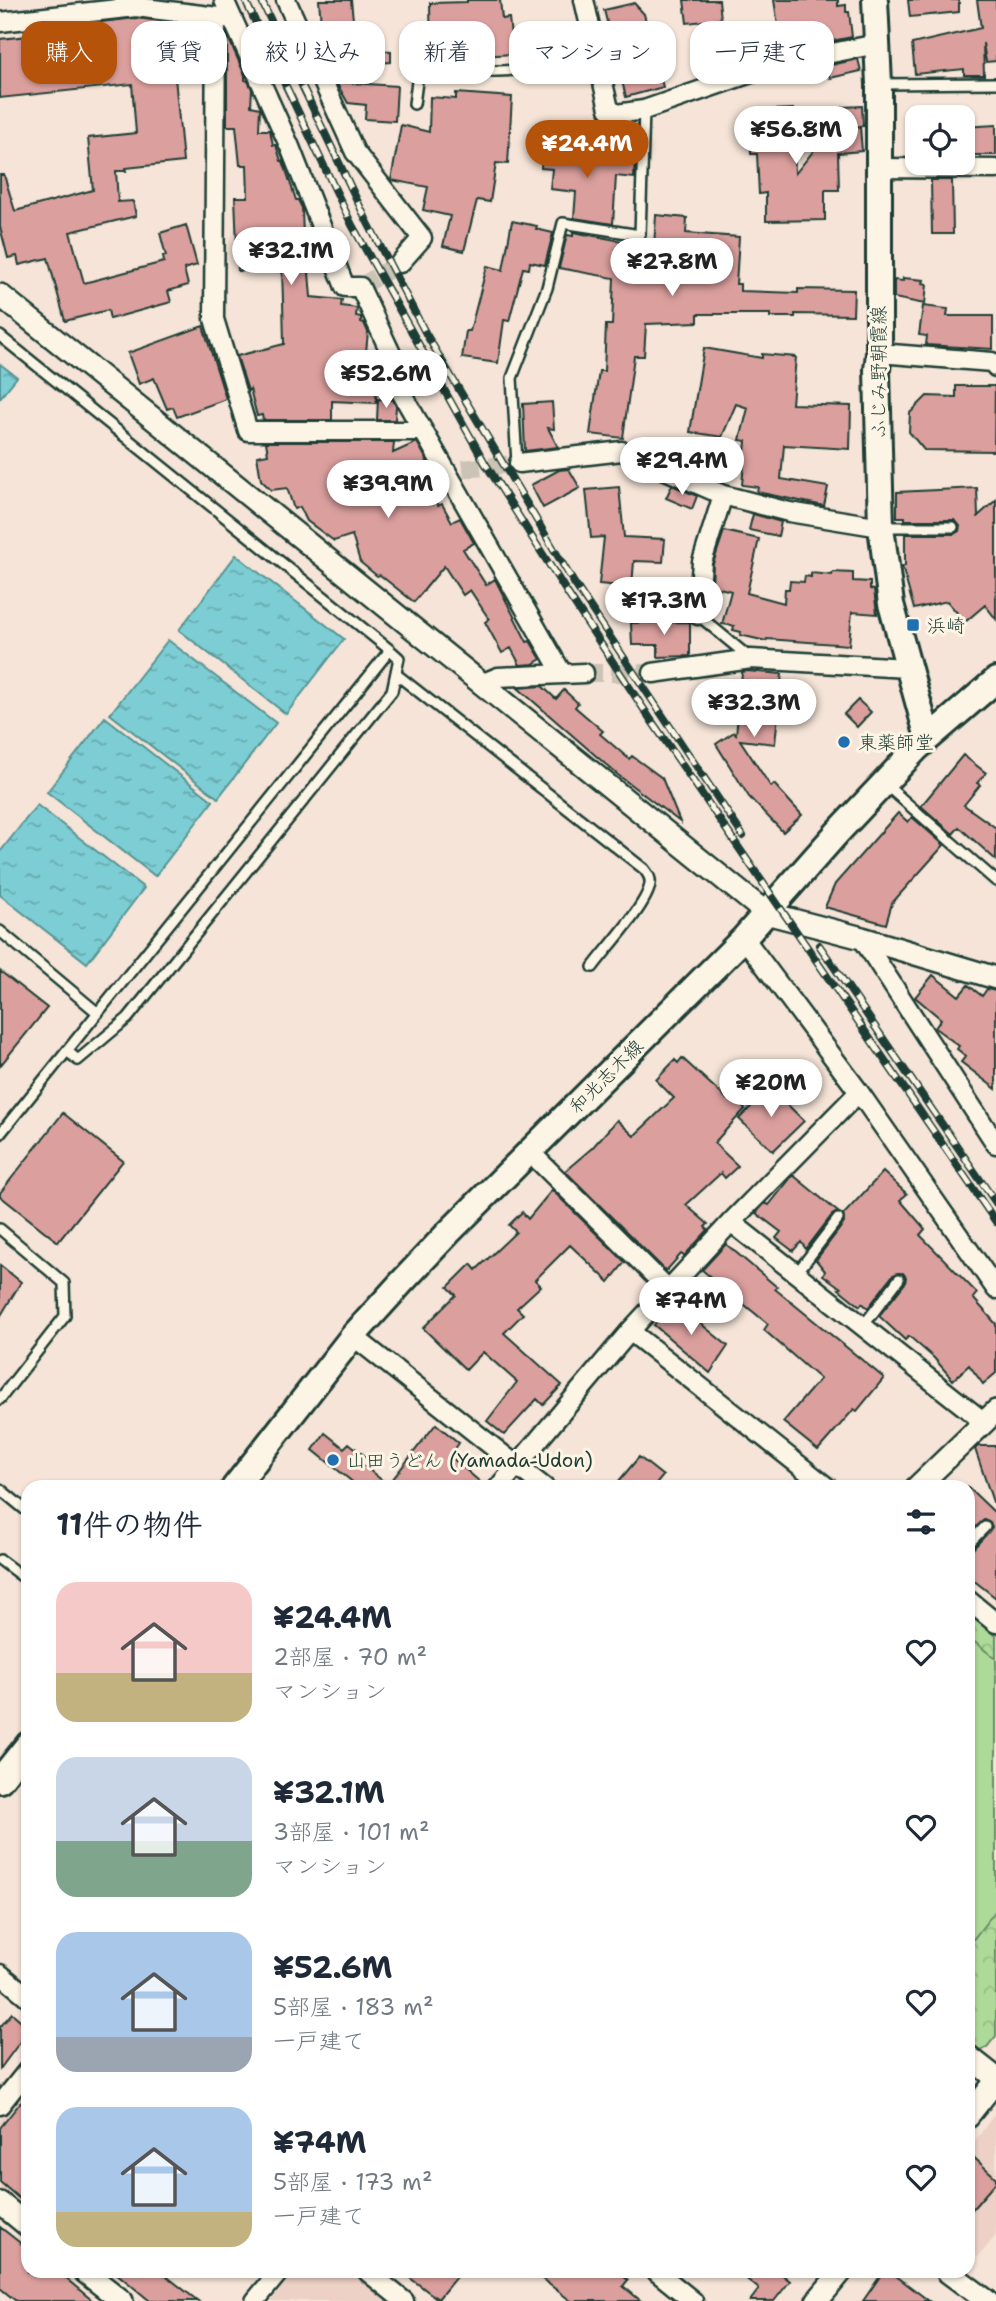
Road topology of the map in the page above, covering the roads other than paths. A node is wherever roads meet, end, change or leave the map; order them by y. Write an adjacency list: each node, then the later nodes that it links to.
1 (224, 0): 6 (street)
2 (286, 0): 18 (street)
3 (584, 0): 7 (street)
4 (875, 0): 9 (main road, ふじみ野朝霞線)
5 (137, 4): 6 (street); 8 (street)
6 (224, 18): 23 (street); 23 (street)
7 (589, 21)
8 (0, 22)
9 (877, 44): 11 (main road, ふじみ野朝霞線); 15 (street)
10 (509, 70): 14 (lane)
11 (879, 83): 12 (lane); 16 (main road, ふじみ野朝霞線)
12 (996, 83)
13 (604, 84): 15 (street)
14 (414, 104)
15 (644, 110): 24 (lane)
16 (879, 168): 17 (street); 21 (main road, ふじみ野朝霞線)
17 (996, 169)
18 (400, 263)
19 (0, 295): 39 (street)
20 (0, 336): 31 (lane)
21 (879, 353): 22 (street); 28 (main road, ふじみ野朝霞線)
22 (995, 362)
23 (423, 431): 25 (street)
24 (517, 463): 27 (street)
25 (444, 467): 26 (street); 34 (street)
26 (463, 468)
27 (723, 495): 28 (street); 30 (street)
28 (881, 527): 29 (lane); 33 (main road, ふじみ野朝霞線)
29 (953, 527)
30 (698, 615): 32 (lane)
31 (390, 650): 37 (lane); 49 (lane)
32 (751, 659): 33 (street); 36 (street)
33 (907, 668): 40 (main road, ふじみ野朝霞線)
34 (562, 673): 35 (street); 39 (street)
35 (584, 673)
36 (653, 673)
37 (396, 674): 47 (lane); 50 (lane)
38 (996, 680): 40 (main road, 和光志木線)
39 (481, 684): 43 (street)
40 (928, 738): 41 (main road, 和光志木線)
41 (883, 783): 42 (lane); 43 (main road, 和光志木線)
42 (996, 881)
43 (766, 913): 45 (main road, 和光志木線); 46 (street)
44 (0, 931): 49 (lane)
45 (744, 938): 51 (street); 54 (main road, 和光志木線)
46 (862, 938): 48 (street); 53 (street)
47 (593, 967)
48 (996, 978)
49 (98, 1013): 50 (lane)
50 (67, 1051): 52 (lane)
51 (859, 1092): 56 (street); 61 (street)
52 (0, 1134)
53 (996, 1144)
54 (530, 1152): 60 (street); 64 (main road, 和光志木線)
55 (838, 1219): 58 (lane)
56 (731, 1222): 58 (street); 60 (street)
57 (0, 1229): 65 (lane)
58 (796, 1274): 62 (street)
59 (899, 1279): 62 (lane)
60 (668, 1289): 63 (street)
61 (996, 1289)
62 (863, 1326): 66 (street)
63 (630, 1331): 67 (street); 71 (street)
64 (353, 1336): 67 (street); 68 (main road, 和光志木線)
65 (0, 1399)
66 (990, 1417): 72 (street)
67 (517, 1465): 69 (street); 70 (street)
68 (240, 1480)
69 (505, 1480)
70 (535, 1480)
71 (818, 1480)
72 (924, 1480)
73 (0, 1489): 74 (lane)
74 (21, 1506)
75 (985, 1527): 76 (lane)
76 (975, 1537)
77 (0, 1560): 78 (lane)
78 (21, 1576)
79 (975, 1606): 80 (street)
80 (996, 1623)
81 (21, 1754): 82 (main road)
82 (0, 1780)
83 (0, 1974): 84 (street)
84 (21, 1991)
85 (975, 2062): 87 (street)
86 (21, 2079): 88 (street)
87 (996, 2080): 89 (street)
88 (0, 2105)
89 (975, 2107)
90 (0, 2203): 91 (street)
91 (21, 2220)
92 (93, 2278): 98 (street)
93 (274, 2278): 99 (street)
94 (375, 2278): 100 (street)
95 (664, 2278): 101 (street)
96 (836, 2278): 102 (street)
97 (956, 2278): 103 (street)
98 (122, 2301)
99 (255, 2301)
100 (404, 2301)
101 (693, 2301)
102 (817, 2301)
103 (987, 2301)

